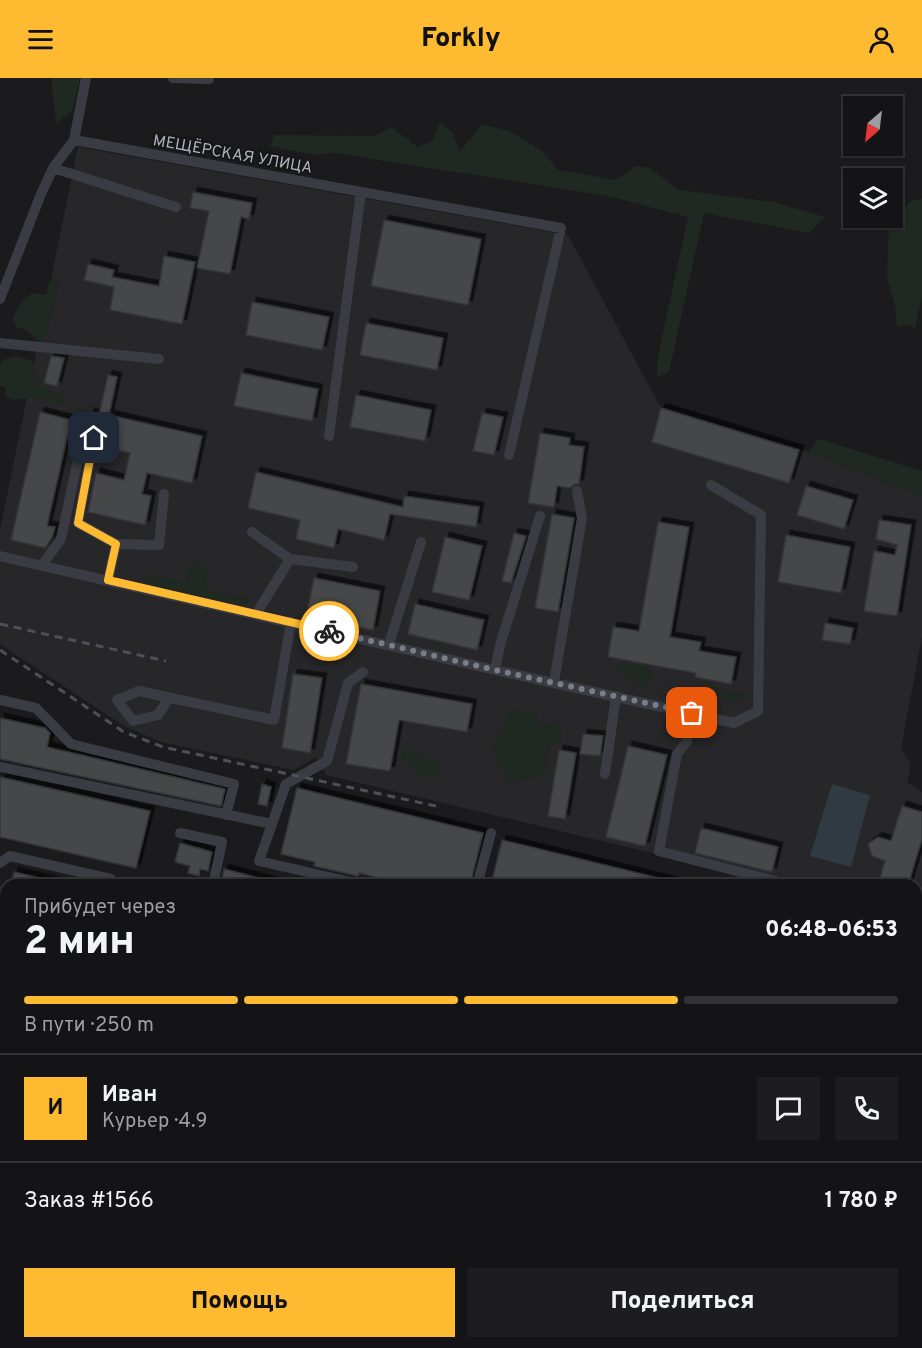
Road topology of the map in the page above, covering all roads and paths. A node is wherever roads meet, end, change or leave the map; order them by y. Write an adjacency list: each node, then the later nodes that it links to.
1 (86, 78): 4 (street)
2 (173, 78): 3 (street)
3 (209, 79)
4 (74, 140): 5 (street); 6 (street, МЕЩЁРСКАЯ УЛИЦА)
5 (53, 168): 7 (street); 8 (street)
6 (361, 192): 11 (street); 14 (street, МЕЩЁРСКАЯ УЛИЦА)
7 (176, 207)
8 (0, 299)
9 (0, 343): 10 (street)
10 (159, 359)
11 (329, 436)
12 (94, 438): 21 (street)
13 (81, 446): 24 (street)
14 (509, 455)
15 (711, 485): 36 (street)
16 (577, 491): 32 (street)
17 (164, 494): 21 (street)
18 (540, 516): 30 (street)
19 (252, 532): 23 (street)
20 (421, 542): 29 (street)
21 (116, 544): 26 (street)
22 (0, 556): 24 (street)
23 (290, 559): 25 (street); 27 (street)
24 (42, 566): 26 (street)
25 (353, 567)
26 (108, 580): 27 (street)
27 (256, 614): 28 (street)
28 (291, 622): 29 (street); 34 (street)
29 (389, 644): 30 (street)
30 (495, 670): 32 (street)
31 (363, 672): 40 (street)
32 (554, 682): 33 (street)
33 (616, 696): 36 (street); 38 (street)
34 (169, 698)
35 (0, 700): 39 (street)
36 (692, 713): 48 (street)
37 (0, 767): 39 (street)
38 (605, 774)
39 (226, 815): 40 (street)
40 (272, 824): 46 (street)
41 (180, 833): 45 (street)
42 (491, 833): 47 (street)
43 (0, 863): 44 (street)
44 (111, 879)
45 (214, 879)
46 (338, 879)
47 (479, 879)
48 (771, 879)

